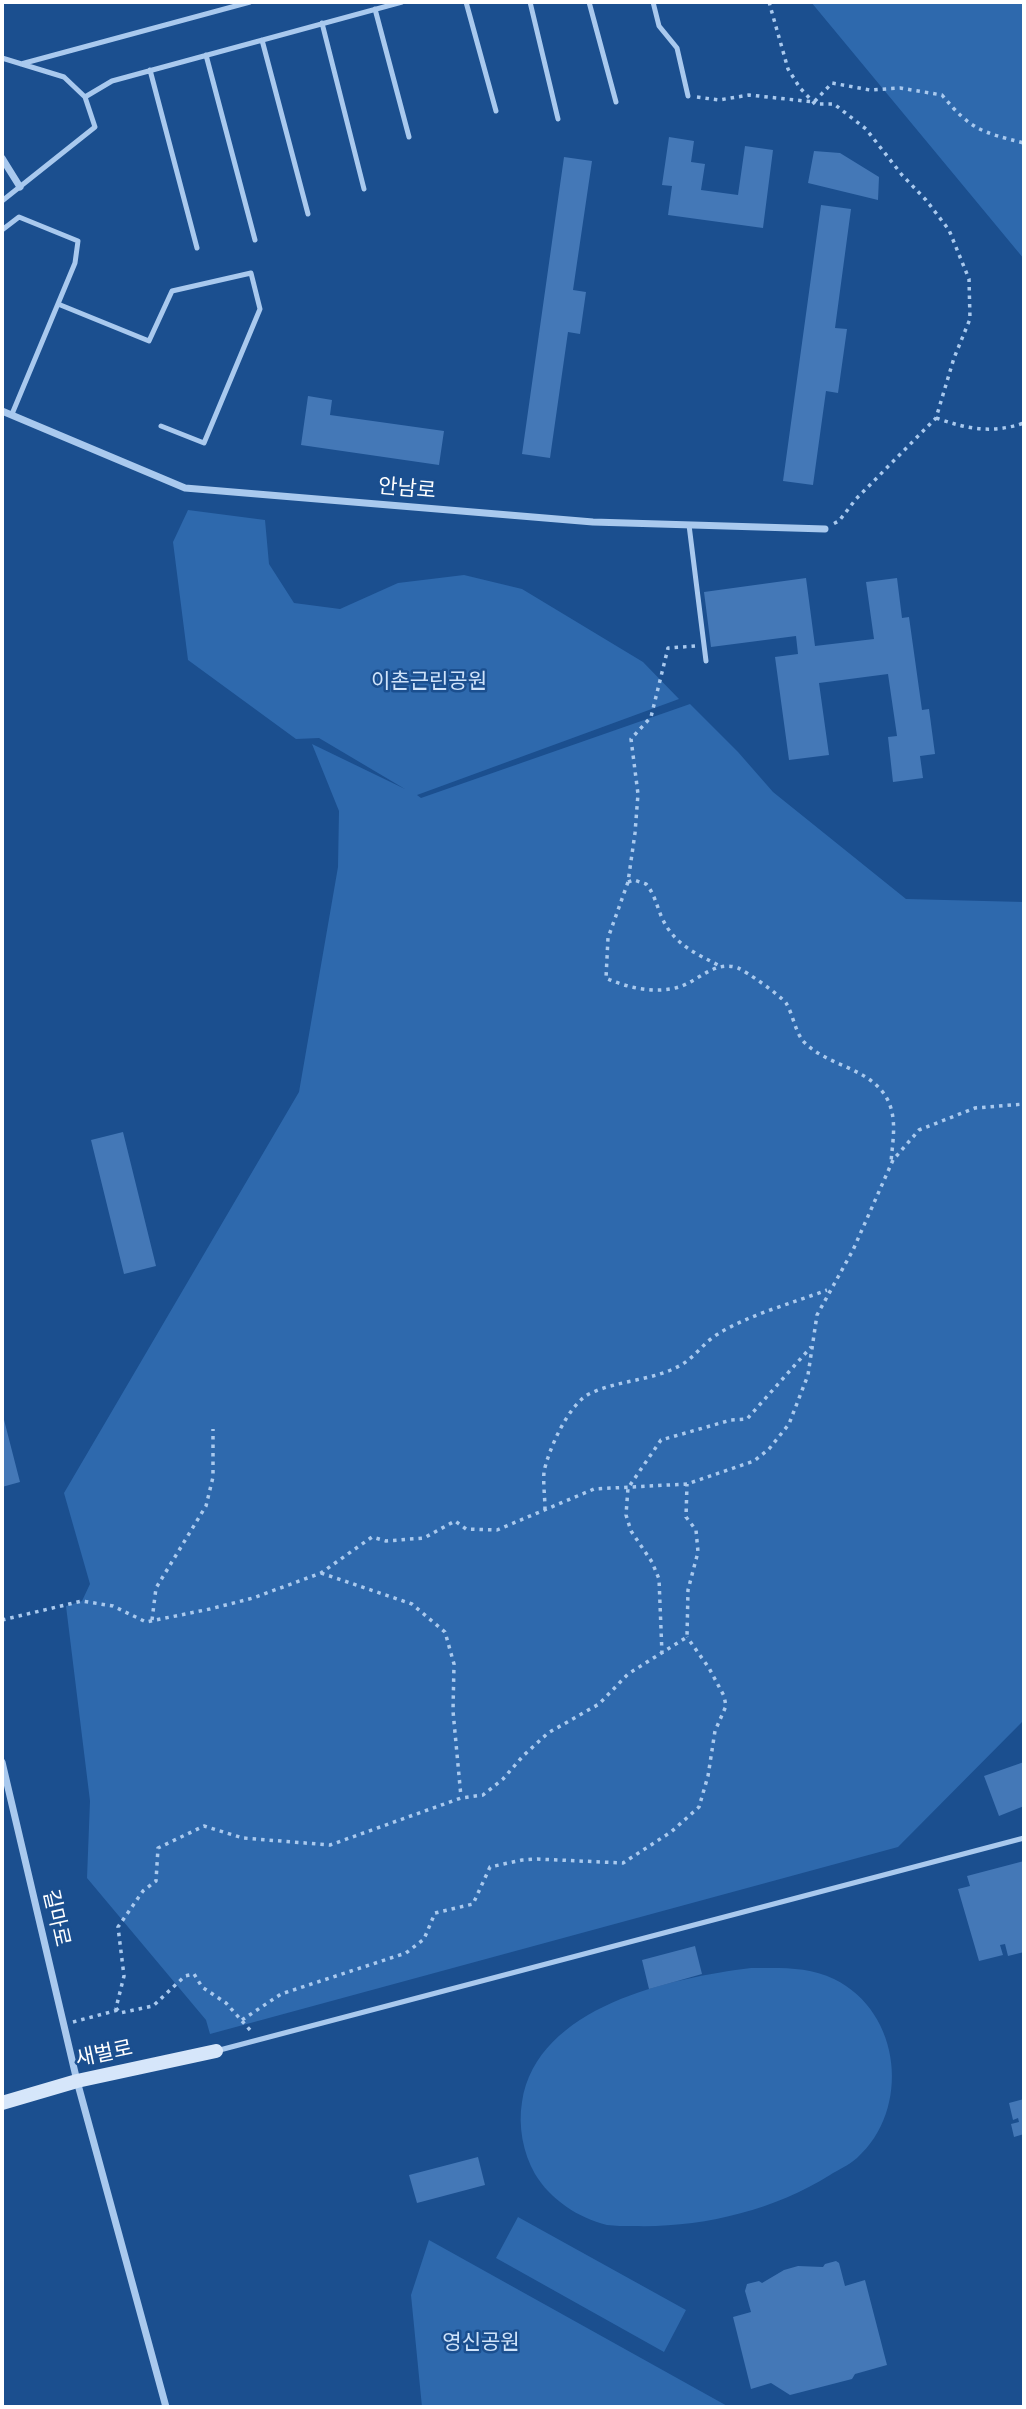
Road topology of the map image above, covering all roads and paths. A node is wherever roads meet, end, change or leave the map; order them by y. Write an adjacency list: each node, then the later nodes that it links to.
1 (250, 2): 8 (lane)
2 (402, 2): 9 (lane)
3 (466, 2): 20 (lane)
4 (530, 2): 21 (lane)
5 (589, 2): 18 (lane)
6 (653, 2): 16 (lane)
7 (769, 2): 19 (path)
8 (226, 5): 14 (lane)
9 (375, 9): 10 (lane); 22 (lane)
10 (322, 23): 11 (lane); 26 (lane)
11 (262, 40): 12 (lane); 28 (lane)
12 (206, 55): 15 (lane); 30 (lane)
13 (2, 58): 14 (lane)
14 (21, 64): 17 (lane)
15 (150, 70): 17 (lane); 31 (lane)
16 (688, 96): 19 (path)
17 (85, 97): 25 (lane)
18 (616, 102)
19 (814, 102): 23 (path); 35 (path)
20 (496, 111)
21 (558, 119)
22 (409, 137)
23 (1024, 143)
24 (2, 158): 25 (street)
25 (19, 187): 27 (lane)
26 (364, 189)
27 (2, 201)
28 (308, 214)
29 (2, 230): 32 (lane)
30 (255, 240)
31 (197, 248)
32 (58, 304): 34 (lane); 37 (lane)
33 (2, 411): 34 (street, 안남로)
34 (12, 414): 38 (street, 안남로)
35 (936, 418): 36 (path); 39 (path)
36 (1024, 423)
37 (161, 426)
38 (689, 525): 39 (street, 안남로); 40 (lane)
39 (825, 529)
40 (704, 646): 41 (lane); 42 (path)
41 (706, 661)
42 (628, 882): 43 (path); 43 (path)
43 (720, 966): 45 (path)
44 (1024, 1104): 45 (path)
45 (891, 1164): 46 (path)
46 (829, 1289): 47 (path); 51 (path)
47 (813, 1345): 49 (path); 50 (path)
48 (213, 1429): 54 (path)
49 (687, 1483): 50 (path); 55 (path)
50 (628, 1488): 51 (path); 56 (path)
51 (545, 1510): 52 (path)
52 (321, 1573): 54 (path); 58 (path)
53 (2, 1620): 54 (path)
54 (152, 1620)
55 (687, 1637): 56 (path); 61 (path)
56 (662, 1654): 58 (path)
57 (2, 1762): 62 (street, 길마로)
58 (461, 1798): 60 (path)
59 (1024, 1838): 63 (lane)
60 (118, 2010): 61 (path); 62 (path)
61 (242, 2020): 63 (path)
62 (63, 2024): 65 (street, 길마로)
63 (258, 2040): 64 (lane)
64 (216, 2051): 65 (street, 새벌로)
65 (77, 2081): 66 (street, 새벌로); 67 (street, 길마로)
66 (2, 2103)
67 (166, 2407)

